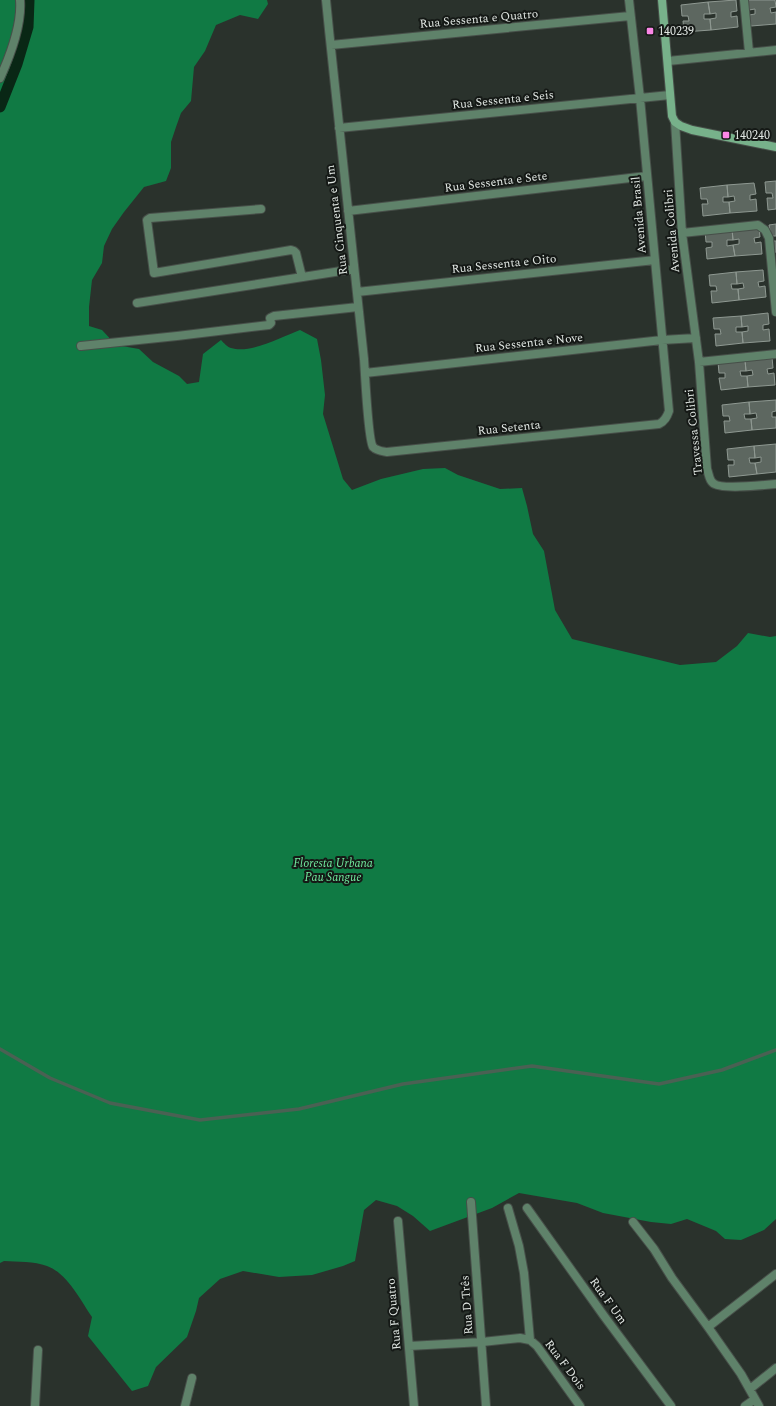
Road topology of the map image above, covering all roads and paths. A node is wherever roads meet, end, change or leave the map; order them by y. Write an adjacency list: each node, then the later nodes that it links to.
1 (20, 0): 11 (street)
2 (326, 0): 7 (street, Rua Cinquenta e Um)
3 (629, 0): 6 (street, Avenida Brasil)
4 (662, 0): 10 (main road)
5 (744, 0): 9 (street)
6 (630, 16): 7 (street, Rua Sessenta e Quatro); 13 (street, Avenida Brasil)
7 (331, 45): 15 (street, Rua Cinquenta e Um)
8 (776, 50): 9 (street)
9 (749, 52): 10 (street)
10 (668, 61): 12 (main road)
11 (0, 78)
12 (670, 95): 13 (street, Rua Sessenta e Seis); 14 (main road)
13 (640, 98): 15 (street, Rua Sessenta e Seis); 17 (street, Avenida Brasil)
14 (675, 122): 16 (main road); 20 (street, Avenida Colibri)
15 (339, 128): 19 (street, Rua Cinquenta e Um)
16 (776, 147)
17 (647, 176): 19 (street, Rua Sessenta e Sete); 21 (street, Avenida Brasil)
18 (261, 209): 24 (street)
19 (348, 211): 22 (street, Rua Cinquenta e Um)
20 (682, 233): 23 (street); 29 (street, Avenida Colibri)
21 (654, 260): 25 (street, Rua Sessenta e Oito); 30 (street, Avenida Brasil)
22 (354, 269): 24 (street); 25 (street, Rua Cinquenta e Um)
23 (774, 273): 28 (street)
24 (302, 277): 26 (street)
25 (357, 292): 27 (street, Rua Cinquenta e Um)
26 (137, 303)
27 (358, 307): 31 (street); 34 (street, Rua Cinquenta e Um)
28 (776, 312)
29 (696, 338): 30 (street, Rua Sessenta e Nove); 33 (street, Travessa Colibri)
30 (662, 340): 34 (street, Rua Sessenta e Nove); 35 (street, Avenida Brasil)
31 (81, 346)
32 (776, 354): 33 (street)
33 (699, 362): 37 (street, Travessa Colibri)
34 (365, 373): 36 (street, Rua Cinquenta e Um)
35 (659, 424): 36 (street, Rua Setenta)
36 (370, 437)
37 (776, 484)
38 (471, 1202): 46 (street, Rua D Três)
39 (508, 1208): 45 (street)
40 (527, 1208): 58 (street, Rua F Um)
41 (398, 1221): 47 (street, Rua F Quatro)
42 (633, 1222): 44 (street)
43 (776, 1274): 44 (street)
44 (708, 1327): 51 (street)
45 (530, 1340): 46 (street, Rua F Dois); 57 (street, Rua F Dois)
46 (482, 1342): 47 (street, Rua F Dois); 56 (street, Rua D Três)
47 (409, 1346): 55 (street, Rua F Quatro)
48 (38, 1350): 53 (street)
49 (776, 1368): 51 (street)
50 (192, 1378): 54 (street)
51 (750, 1388): 52 (street)
52 (757, 1403): 59 (street)
53 (35, 1406)
54 (185, 1406)
55 (414, 1406)
56 (486, 1406)
57 (580, 1406)
58 (671, 1406)
59 (745, 1406)

